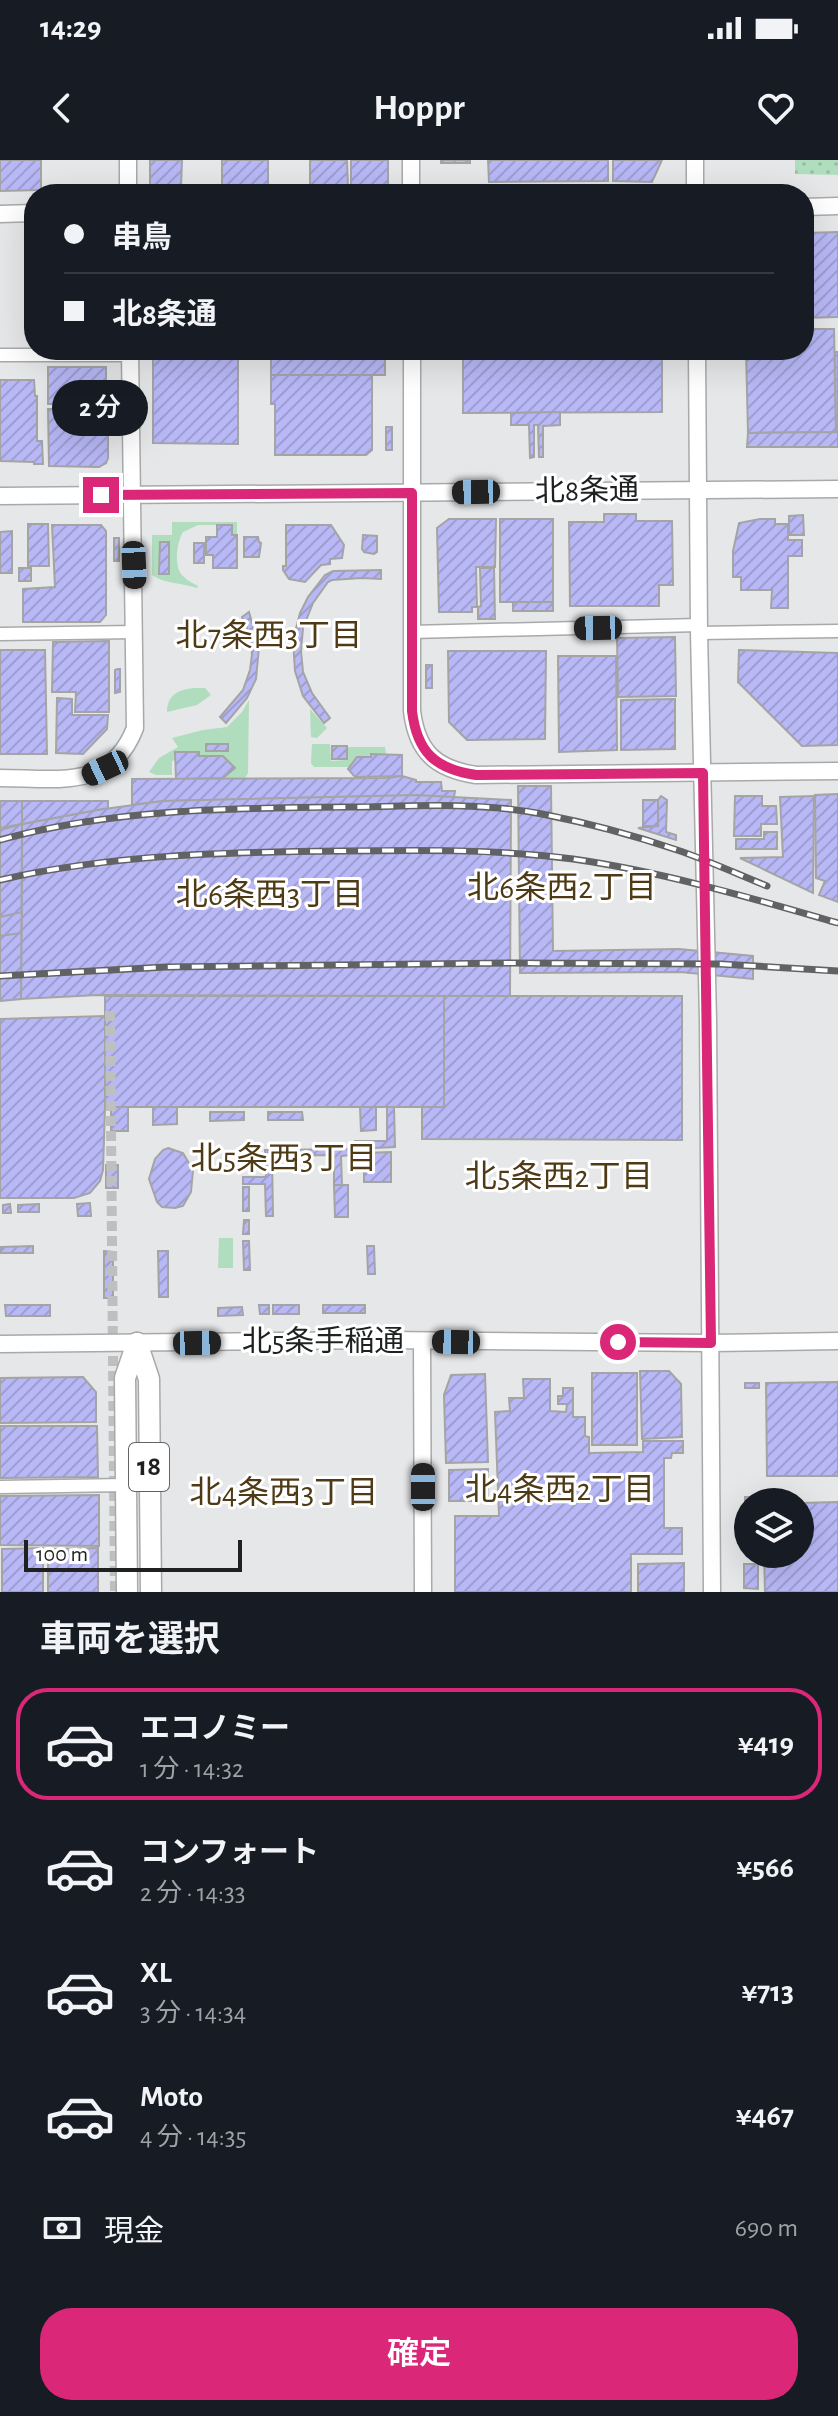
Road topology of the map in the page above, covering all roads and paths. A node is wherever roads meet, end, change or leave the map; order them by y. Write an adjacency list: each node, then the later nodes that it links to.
1 (128, 160): 4 (street)
2 (411, 160): 5 (street)
3 (695, 160): 6 (street)
4 (128, 184)
5 (411, 184)
6 (695, 184)
7 (838, 206): 8 (street)
8 (814, 207)
9 (24, 213): 10 (street)
10 (0, 214)
11 (24, 354): 12 (street)
12 (0, 355)
13 (130, 360): 19 (street)
14 (412, 360): 18 (street)
15 (697, 360): 17 (street)
16 (838, 489): 17 (street, 北8条通)
17 (697, 490): 18 (street, 北8条通); 21 (street)
18 (412, 493): 19 (street, 北8条通); 24 (street)
19 (132, 495): 20 (street, 北8条通); 23 (street)
20 (0, 496)
21 (699, 629): 22 (street); 24 (street); 27 (street)
22 (838, 631)
23 (135, 632): 25 (street); 28 (street)
24 (411, 632): 27 (street)
25 (0, 634)
26 (838, 771): 27 (street)
27 (703, 773): 32 (street)
28 (0, 778)
29 (422, 1341): 31 (street, 北5条手稲通); 32 (street, 北5条手稲通); 38 (street)
30 (838, 1341): 32 (street, 北5条手稲通)
31 (137, 1343): 33 (street, 北5条手稲通); 34 (main road, 18); 37 (main road, 18)
32 (711, 1343): 39 (street)
33 (0, 1344)
34 (126, 1485): 35 (street); 36 (main road, 18)
35 (0, 1487)
36 (127, 1592)
37 (151, 1592)
38 (423, 1592)
39 (712, 1592)

